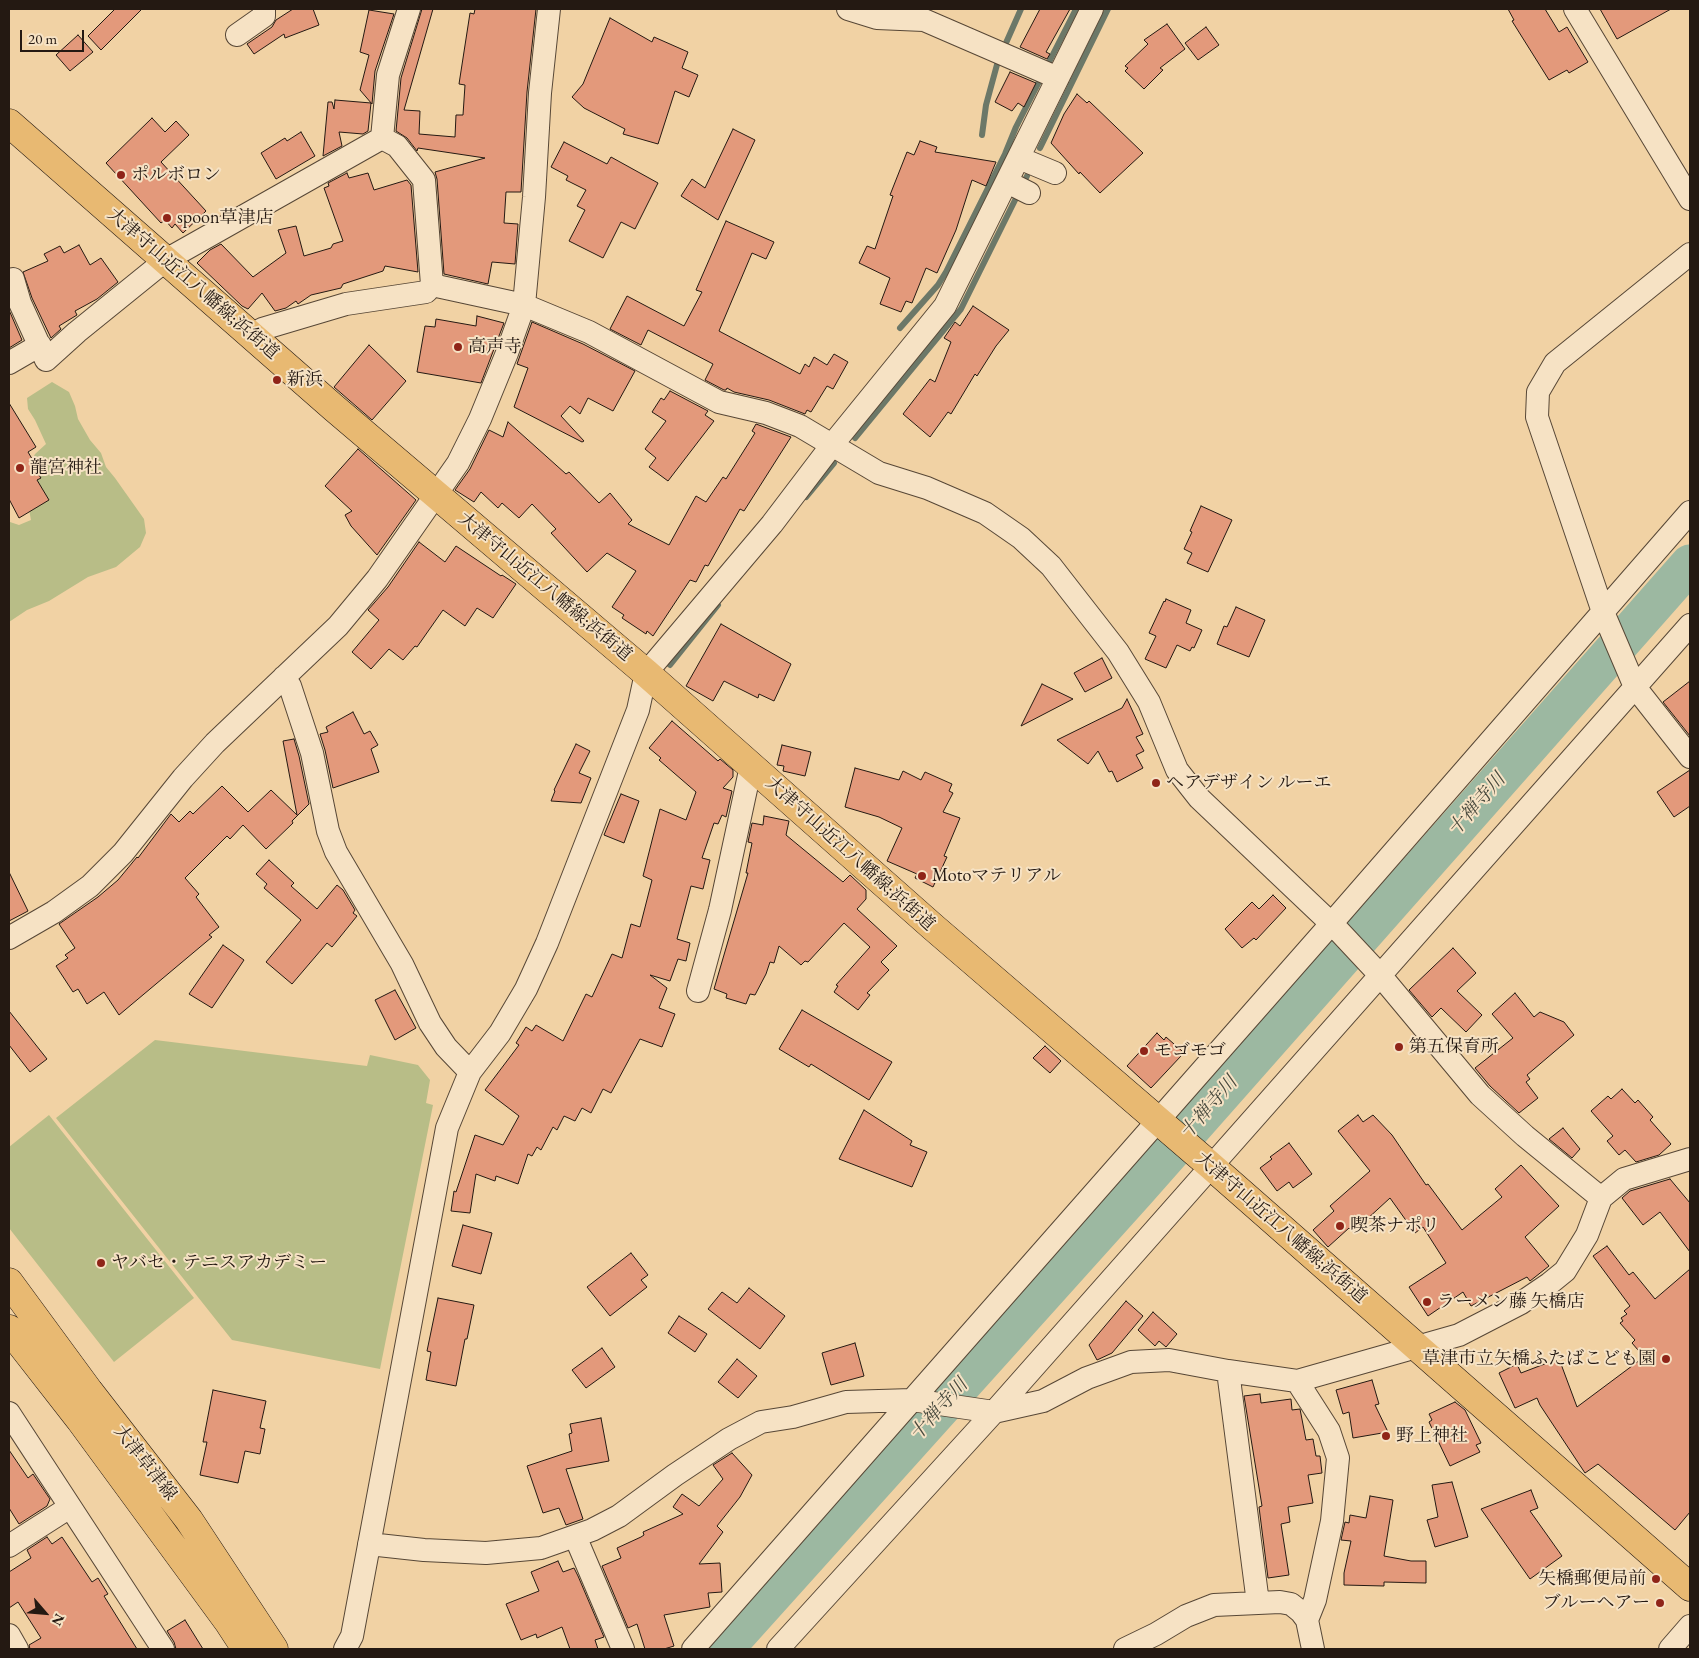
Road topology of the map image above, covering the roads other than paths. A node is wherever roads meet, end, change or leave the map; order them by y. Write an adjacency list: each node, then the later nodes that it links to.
1 (264, 9): 7 (street)
2 (409, 9): 10 (street)
3 (550, 9): 18 (street)
4 (848, 9): 8 (street)
5 (1092, 9): 8 (street)
6 (1580, 10): 13 (street)
7 (237, 35)
8 (1049, 74): 11 (street)
9 (9, 123): 15 (main road, 大津守山近江八幡線;浜街道)
10 (382, 138): 15 (street); 17 (street)
11 (1019, 158): 12 (street); 22 (street)
12 (1055, 173)
13 (1690, 199)
14 (1690, 254): 25 (street)
15 (166, 260): 19 (main road, 大津守山近江八幡線;浜街道); 20 (street)
16 (12, 279): 20 (street)
17 (432, 284): 18 (street); 19 (street)
18 (524, 305): 22 (street); 23 (street)
19 (262, 346): 23 (main road, 大津守山近江八幡線;浜街道)
20 (43, 353): 21 (street)
21 (9, 363)
22 (832, 445): 27 (street); 32 (street)
23 (436, 494): 27 (main road, 大津守山近江八幡線;浜街道); 28 (street)
24 (1690, 512): 25 (street)
25 (1605, 617): 29 (street); 32 (street)
26 (1690, 625): 29 (street)
27 (646, 674): 31 (main road, 大津守山近江八幡線;浜街道); 36 (street)
28 (284, 677): 33 (street); 36 (street)
29 (1634, 682): 30 (street); 34 (street)
30 (1690, 757)
31 (751, 766): 35 (street); 37 (main road, 大津守山近江八幡線;浜街道)
32 (1334, 926): 34 (street); 37 (street)
33 (9, 938)
34 (1377, 972): 39 (street); 40 (street)
35 (698, 992)
36 (470, 1072): 51 (street)
37 (1161, 1124): 39 (main road, 大津守山近江八幡線;浜街道); 46 (street)
38 (1690, 1159): 40 (street)
39 (1208, 1164): 43 (main road, 大津守山近江八幡線;浜街道); 47 (street)
40 (1601, 1198): 43 (street)
41 (9, 1282): 61 (main road, 大津草津線)
42 (9, 1329): 60 (main road, 大津草津線)
43 (1418, 1347): 45 (street); 53 (main road, 大津守山近江八幡線;浜街道)
44 (1228, 1371): 45 (street); 47 (street); 54 (street)
45 (1296, 1381): 55 (street)
46 (916, 1401): 47 (street); 50 (street); 64 (street)
47 (989, 1412): 65 (street)
48 (9, 1413): 49 (street)
49 (70, 1507): 52 (street); 59 (street)
50 (575, 1536): 51 (street); 63 (street)
51 (369, 1544): 62 (street)
52 (9, 1546)
53 (1690, 1587)
54 (1258, 1603): 55 (street); 66 (street)
55 (1306, 1620): 67 (street)
56 (1690, 1626): 68 (street)
57 (9, 1636): 58 (street)
58 (18, 1649)
59 (162, 1649)
60 (246, 1649)
61 (274, 1649)
62 (346, 1649)
63 (623, 1649)
64 (693, 1649)
65 (778, 1649)
66 (1125, 1649)
67 (1313, 1649)
68 (1670, 1649)

